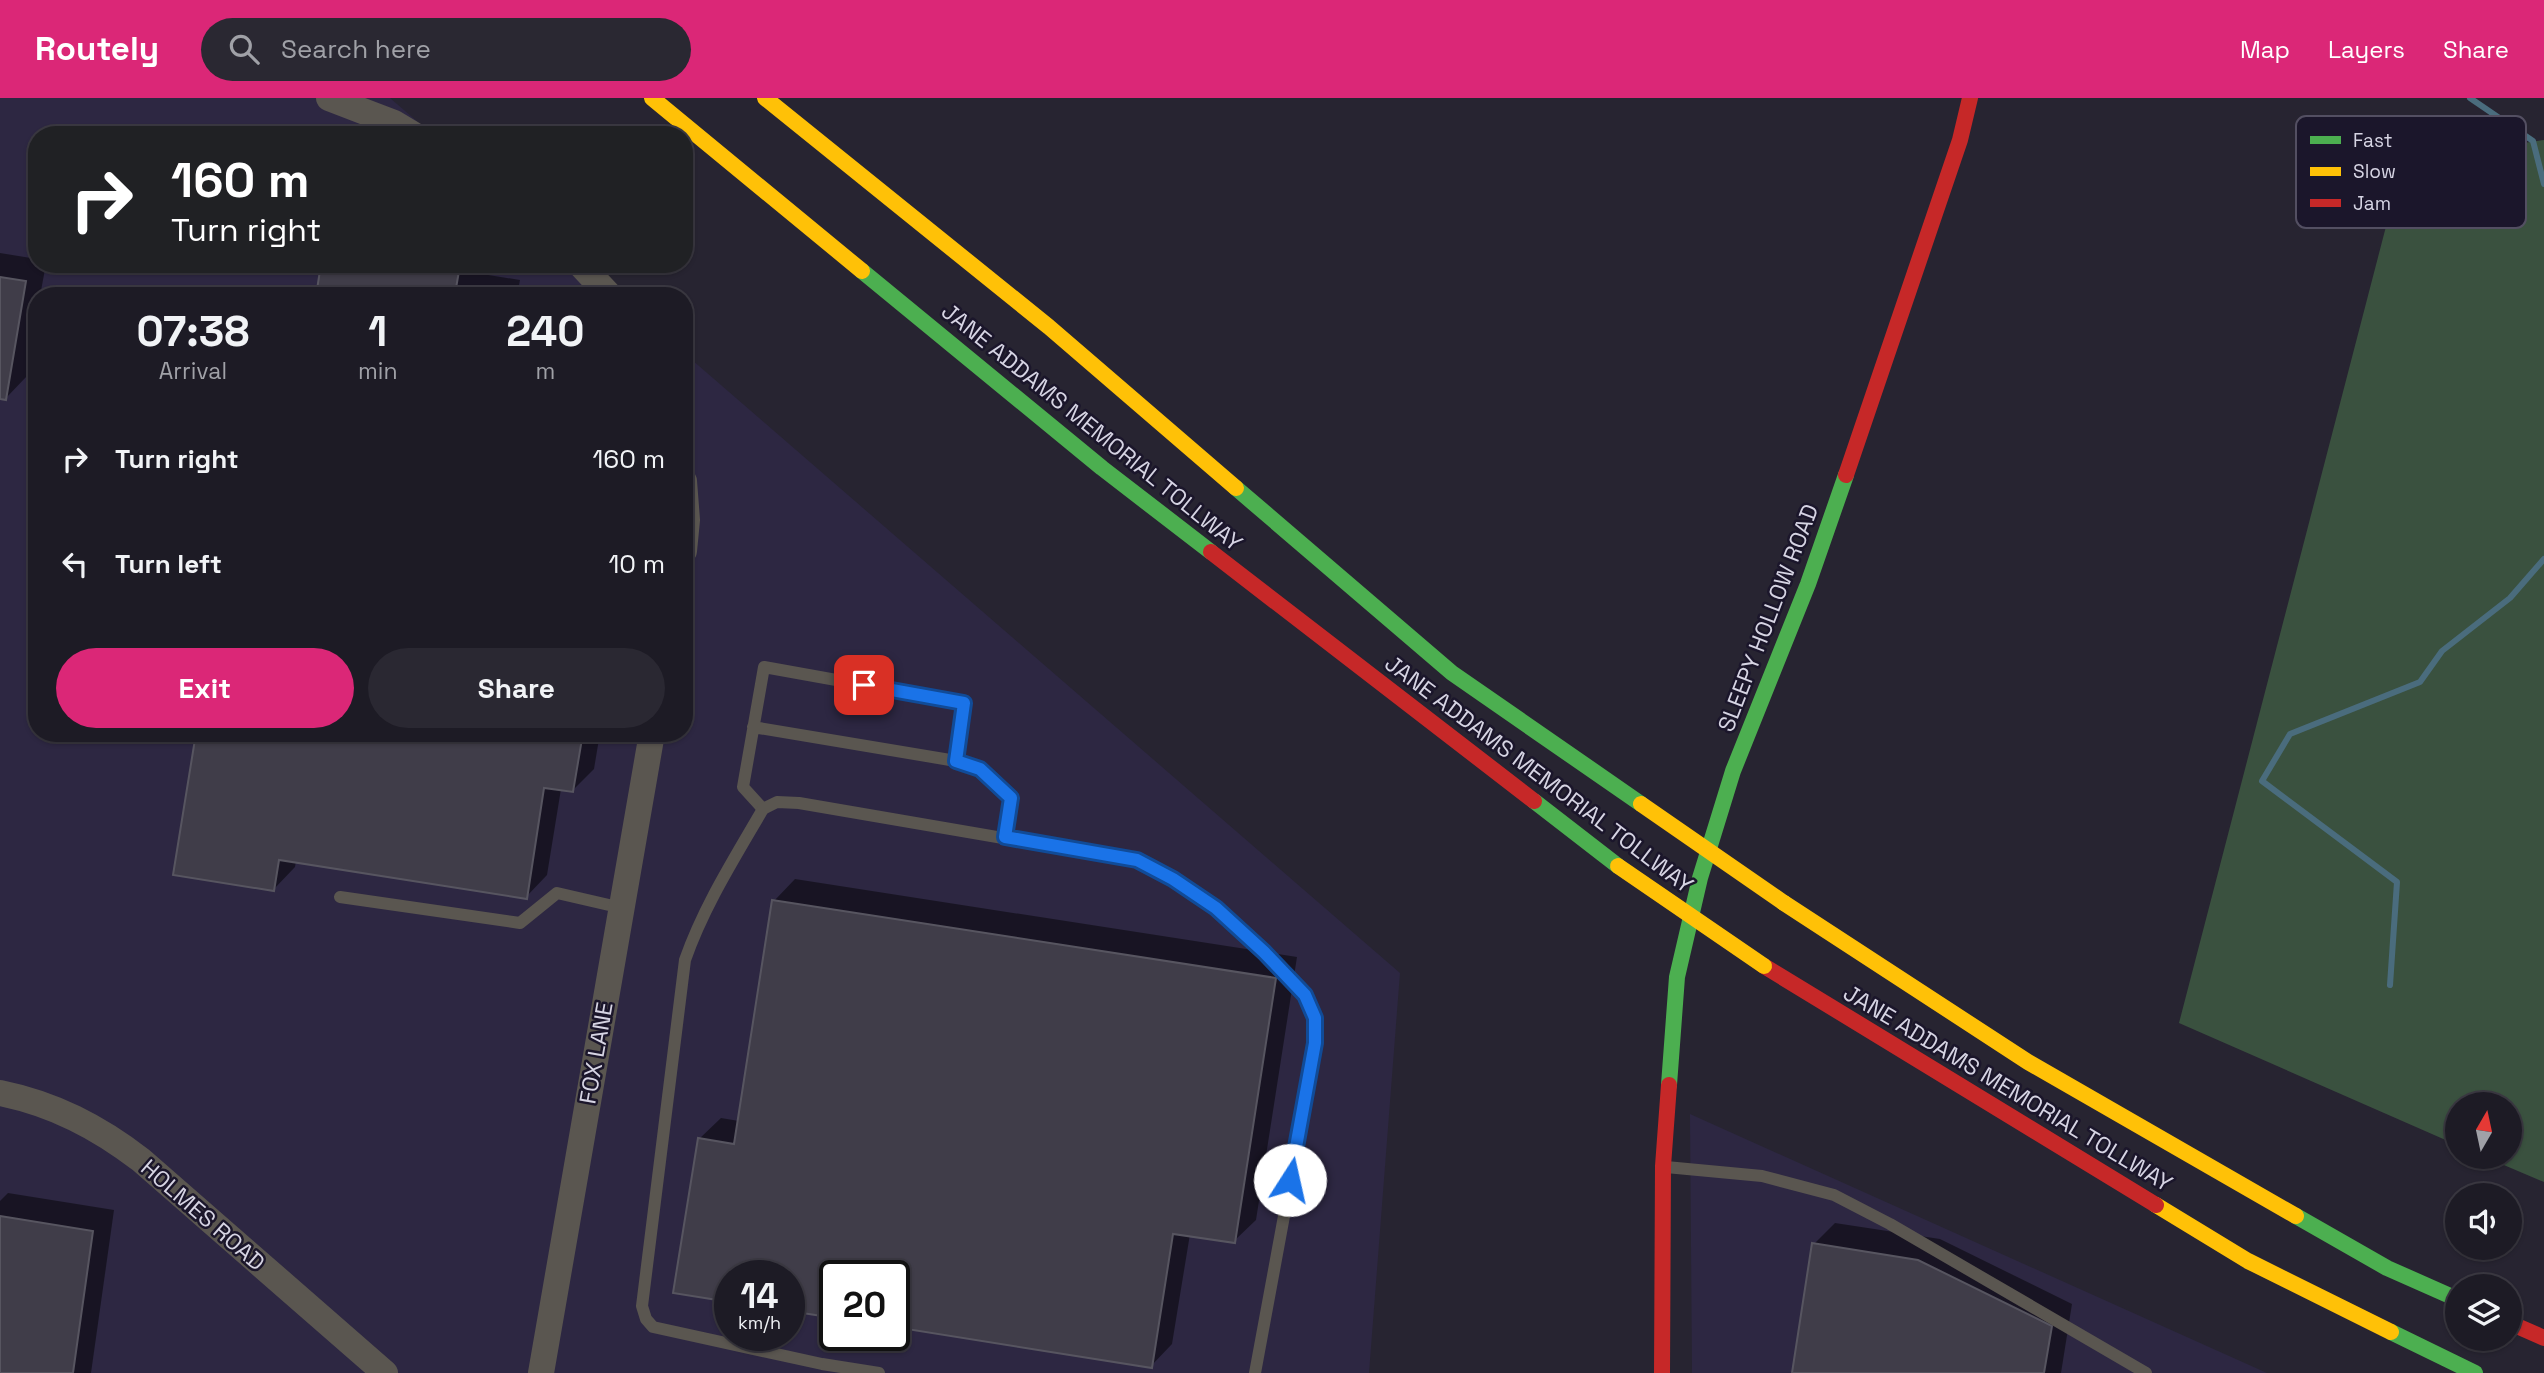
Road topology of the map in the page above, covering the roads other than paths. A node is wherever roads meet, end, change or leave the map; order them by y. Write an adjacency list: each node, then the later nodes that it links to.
1 (329, 98): 5 (street)
2 (652, 98): 6 (main road, JANE ADDAMS MEMORIAL TOLLWAY, bridge)
3 (765, 98): 19 (main road, JANE ADDAMS MEMORIAL TOLLWAY, bridge)
4 (1970, 98): 18 (main road, SLEEPY HOLLOW ROAD)
5 (399, 126)
6 (686, 126)
7 (693, 132): 31 (main road, JANE ADDAMS MEMORIAL TOLLWAY, bridge)
8 (588, 273): 9 (street)
9 (601, 287)
10 (753, 727): 12 (lane); 12 (lane); 13 (lane)
11 (650, 742): 16 (street, FOX LANE)
12 (956, 761): 14 (lane)
13 (763, 809): 14 (lane); 24 (lane)
14 (1005, 837): 28 (lane)
15 (340, 897): 16 (lane)
16 (622, 908): 26 (street, FOX LANE)
17 (0, 1093): 25 (street, HOLMES ROAD)
18 (1663, 1166): 29 (main road, SLEEPY HOLLOW ROAD); 30 (lane)
19 (2445, 1294)
20 (2522, 1323): 22 (main road)
21 (2522, 1326): 23 (main road)
22 (2544, 1329)
23 (2544, 1338)
24 (822, 1369): 27 (lane)
25 (385, 1373)
26 (541, 1373)
27 (879, 1373)
28 (1255, 1373)
29 (1662, 1373)
30 (2146, 1373)
31 (2475, 1373)

